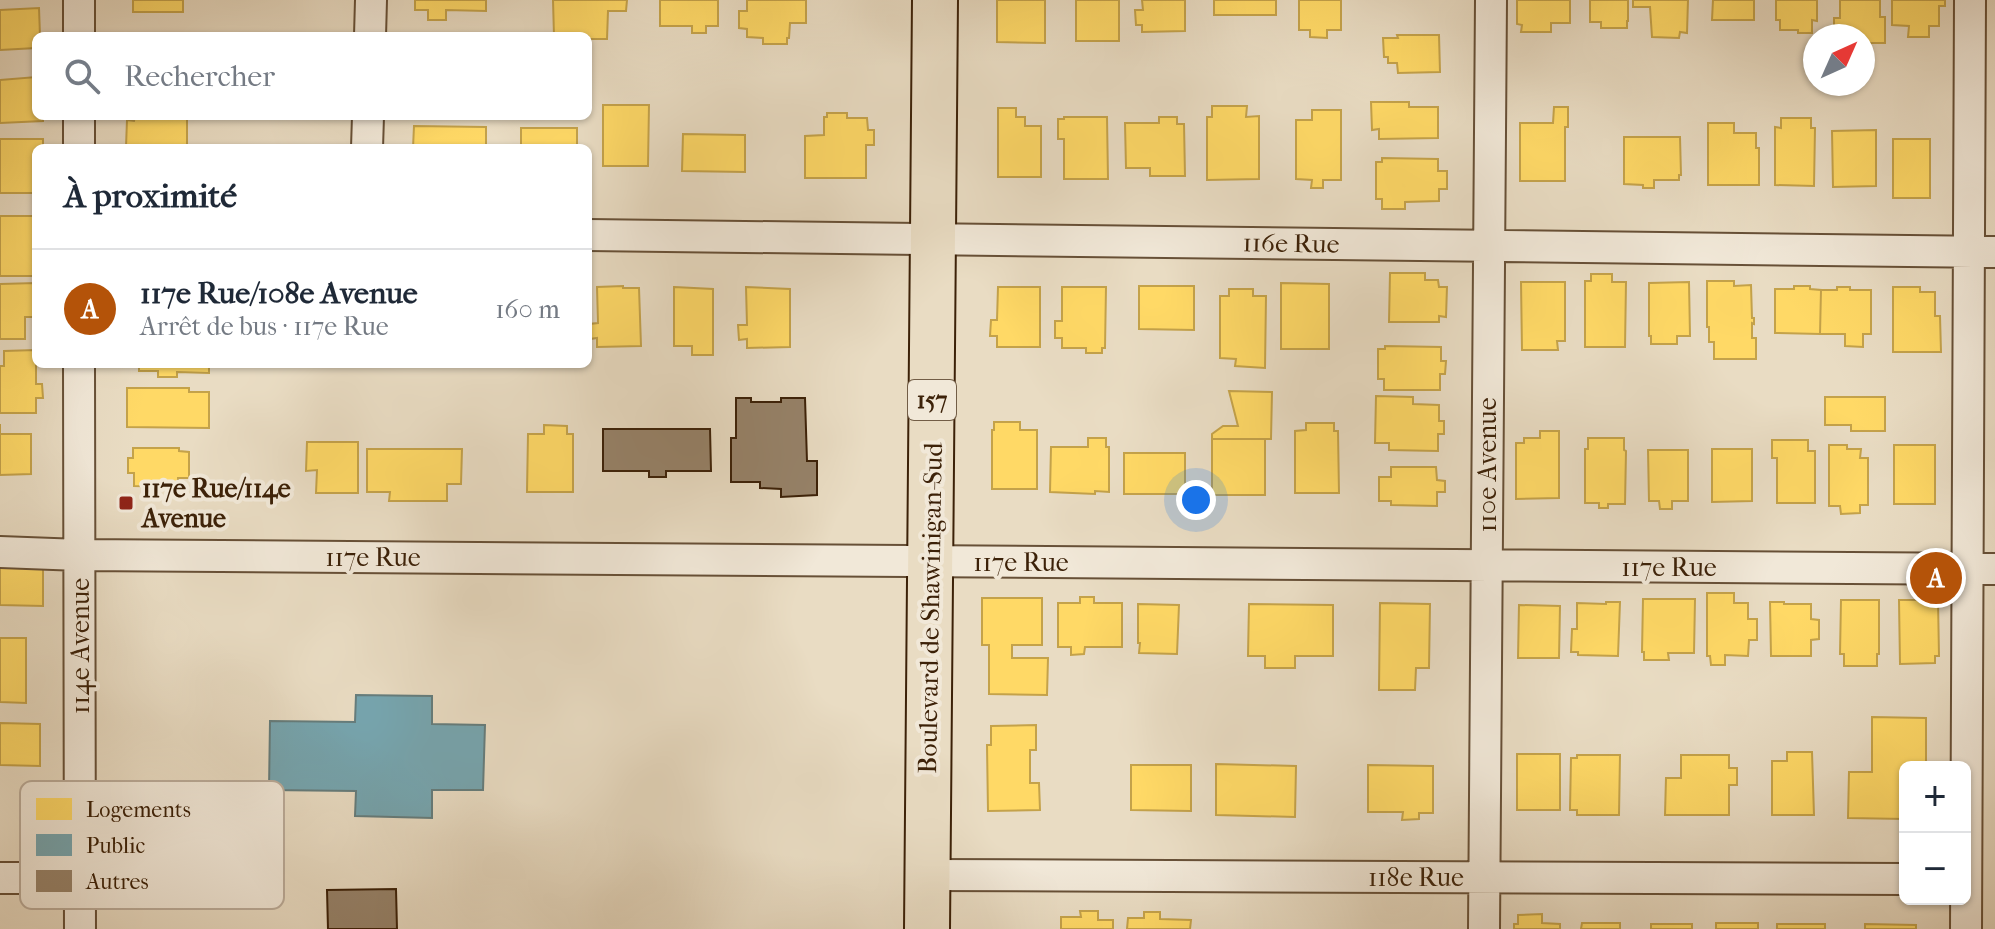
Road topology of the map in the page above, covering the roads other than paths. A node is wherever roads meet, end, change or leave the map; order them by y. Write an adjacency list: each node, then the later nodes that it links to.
1 (79, 0): 6 (street)
2 (371, 0): 7 (street)
3 (935, 0): 13 (main road, Boulevard de Shawinigan-Sud / 157)
4 (1491, 0): 14 (street, 110e Avenue)
5 (1970, 0): 15 (street)
6 (79, 32)
7 (370, 32)
8 (79, 120): 10 (street)
9 (368, 120): 11 (street)
10 (79, 144)
11 (367, 144)
12 (592, 235): 13 (street, 116e Rue)
13 (933, 239): 14 (street, 116e Rue); 19 (main road, Boulevard de Shawinigan-Sud / 157)
14 (1489, 246): 15 (street, 116e Rue); 20 (street, 110e Avenue)
15 (1982, 252): 21 (street)
16 (79, 368): 18 (street, 114e Avenue)
17 (0, 552): 18 (street, 117e Rue)
18 (80, 555): 19 (street, 117e Rue); 22 (street, 114e Avenue)
19 (930, 561): 20 (street, 117e Rue); 23 (main road, Boulevard de Shawinigan-Sud / 157)
20 (1486, 566): 21 (street, 117e Rue); 24 (street, 110e Avenue)
21 (1981, 569): 26 (street)
22 (80, 781)
23 (927, 875): 24 (street, 118e Rue); 27 (main road, Boulevard de Shawinigan-Sud / 157)
24 (1484, 877): 25 (street, 118e Rue); 28 (street, 110e Avenue)
25 (1899, 879)
26 (1976, 880): 29 (street)
27 (927, 929)
28 (1484, 929)
29 (1966, 929)

